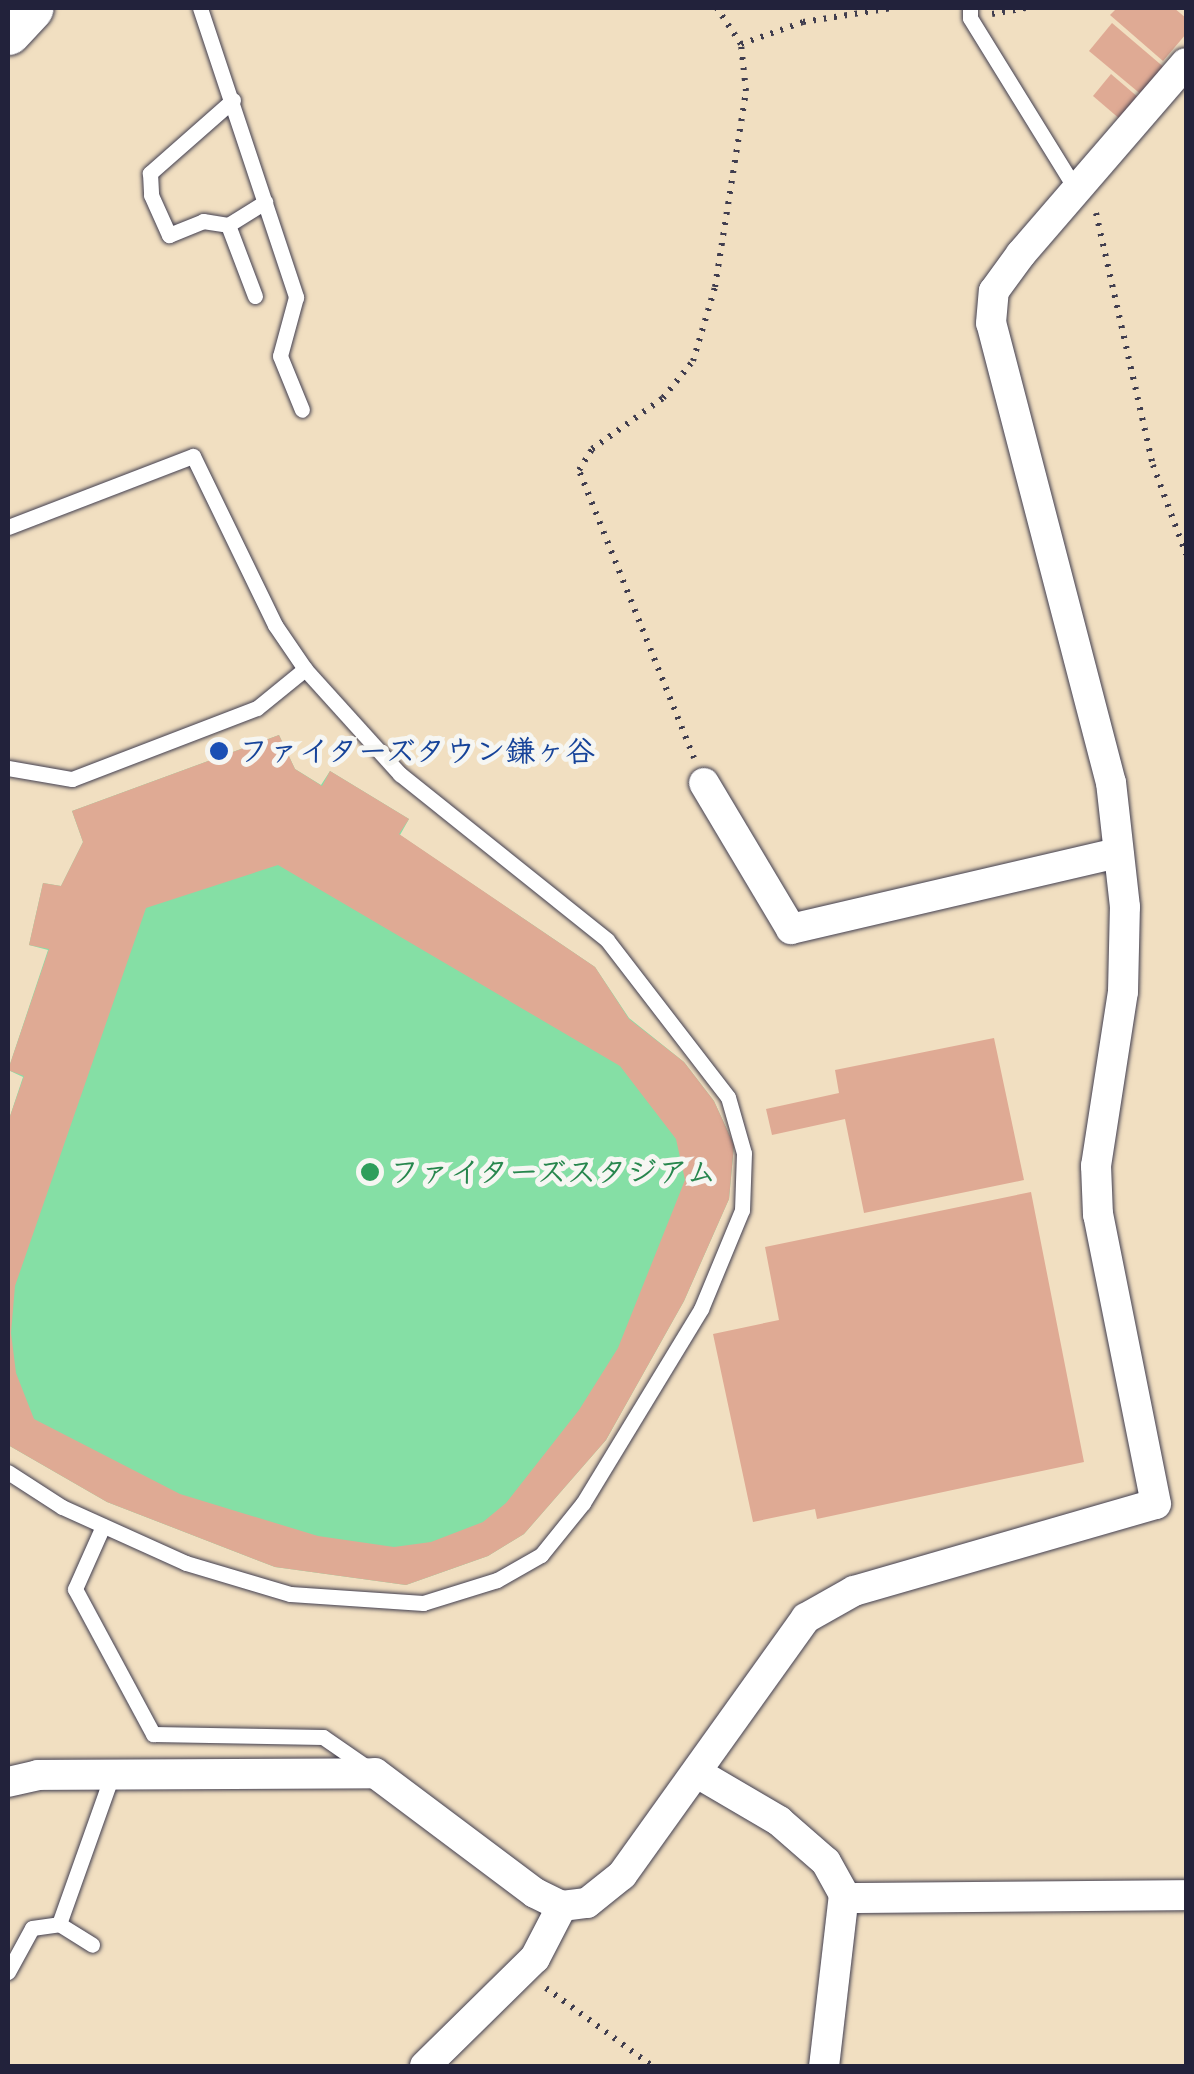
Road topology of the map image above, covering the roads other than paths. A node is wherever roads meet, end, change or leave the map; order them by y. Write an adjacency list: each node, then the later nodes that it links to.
1 (30, 8): 4 (street)
2 (200, 8): 6 (lane)
3 (970, 8): 7 (lane)
4 (8, 32)
5 (1186, 63): 7 (street)
6 (232, 100): 8 (lane); 9 (lane)
7 (1084, 183): 16 (street)
8 (265, 202): 9 (lane); 11 (lane)
9 (228, 225): 10 (lane)
10 (255, 296)
11 (302, 410)
12 (8, 528): 13 (lane)
13 (305, 669): 14 (lane); 18 (lane)
14 (8, 768)
15 (704, 783): 16 (street)
16 (1118, 853): 20 (street)
17 (8, 1472): 18 (lane)
18 (103, 1526): 19 (lane)
19 (375, 1773): 21 (street); 25 (street)
20 (699, 1774): 24 (street); 25 (street)
21 (112, 1775): 22 (street); 26 (lane)
22 (8, 1782)
23 (1186, 1895): 24 (street)
24 (846, 1898): 30 (street)
25 (562, 1906): 29 (street)
26 (59, 1924): 27 (lane); 28 (lane)
27 (92, 1945)
28 (8, 1972)
29 (424, 2066)
30 (824, 2066)

